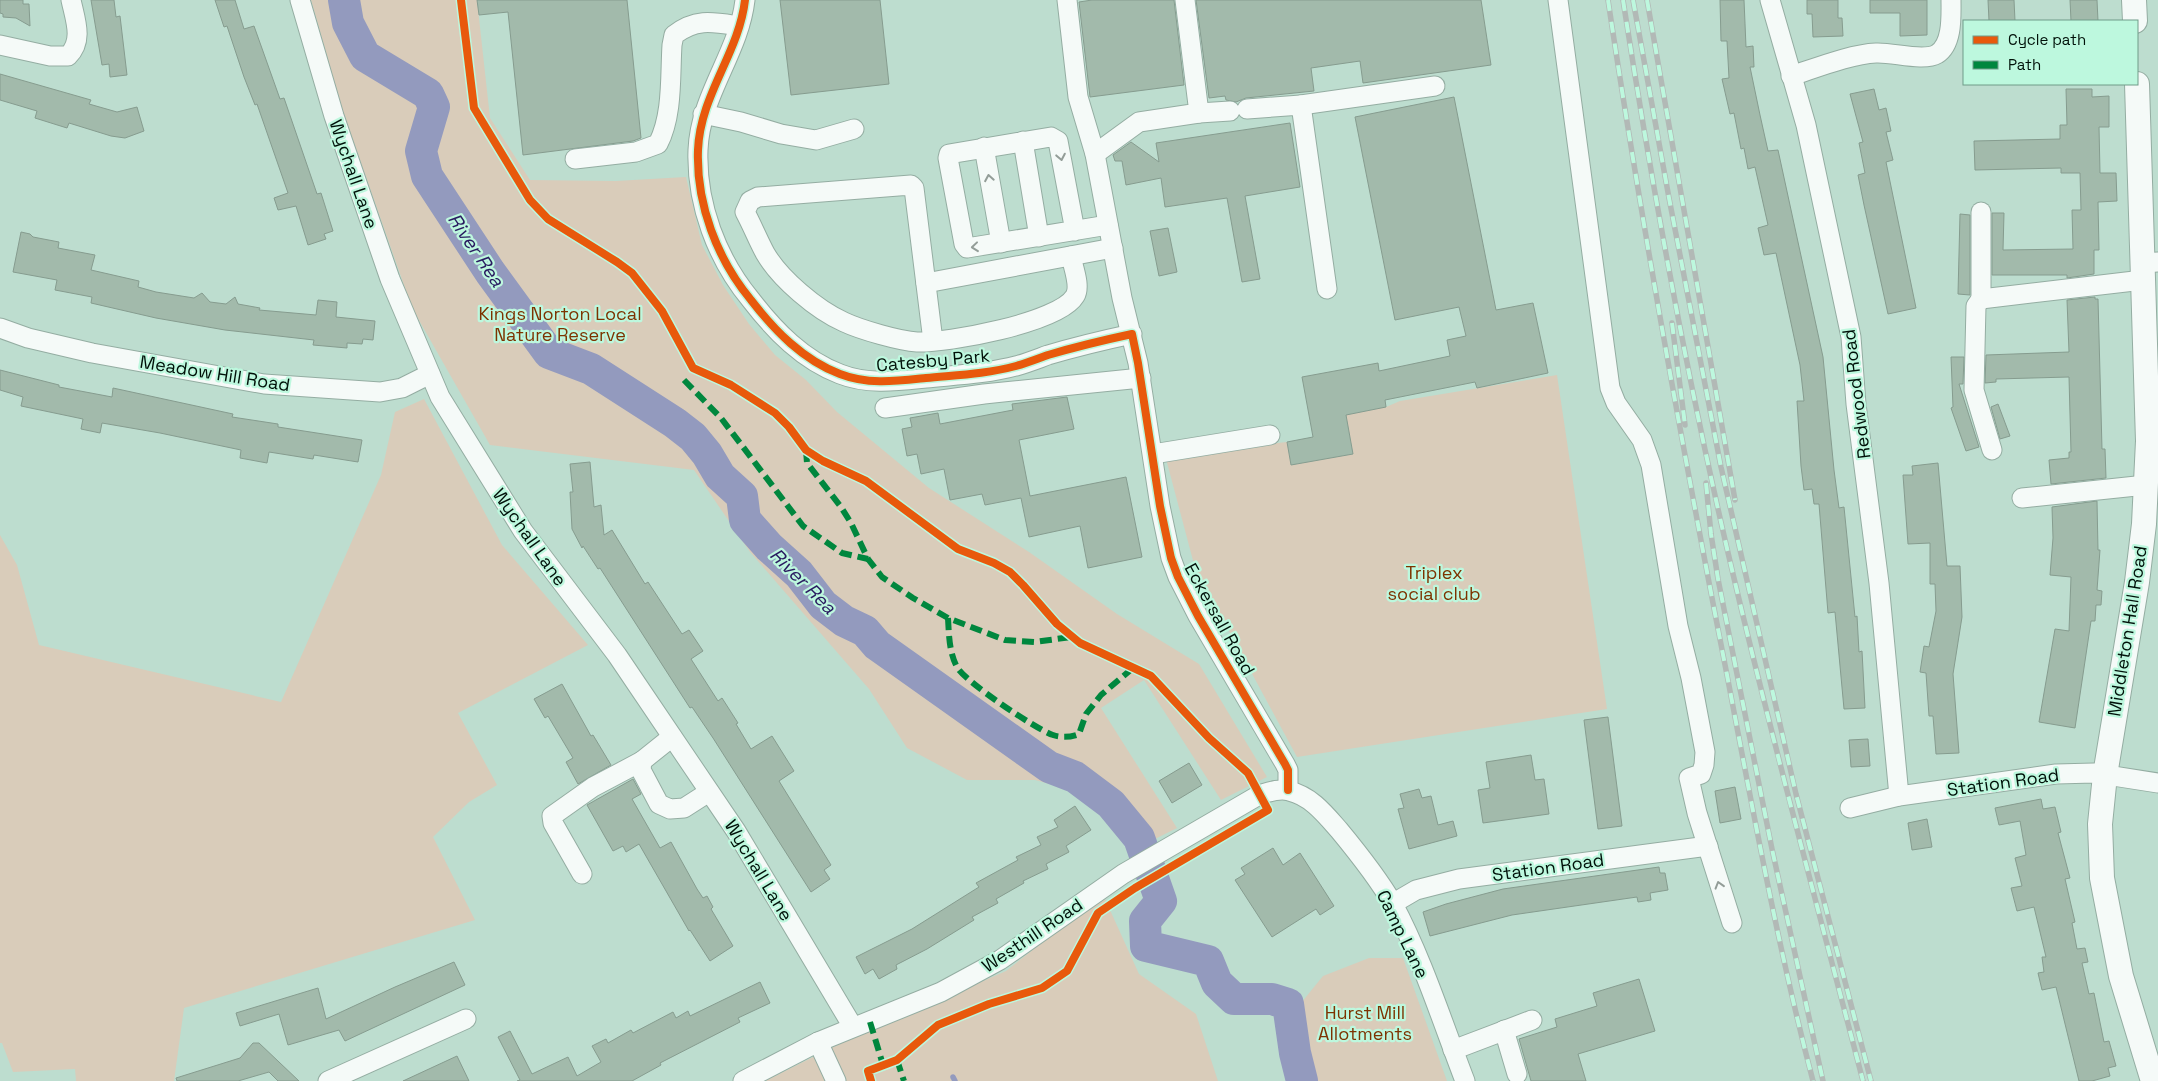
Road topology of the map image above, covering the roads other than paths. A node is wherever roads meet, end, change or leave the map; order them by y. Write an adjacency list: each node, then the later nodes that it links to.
1 (71, 0): 12 (street)
2 (300, 0): 38 (street, Wychall Lane)
3 (745, 0): 11 (street, Catesby Park)
4 (1066, 0): 22 (street, Eckersall Road)
5 (1185, 0): 17 (street)
6 (1558, 0): 54 (street)
7 (1770, 0): 13 (street, Redwood Road)
8 (1951, 0): 13 (street)
9 (2134, 0): 10 (main road)
10 (2135, 20)
11 (739, 26): 18 (street, Catesby Park); 23 (street)
12 (0, 45)
13 (1791, 76): 52 (street, Redwood Road)
14 (2137, 85): 31 (main road, Middleton Hall Road)
15 (1435, 86): 16 (street)
16 (1301, 105): 17 (street); 33 (street)
17 (1199, 113): 22 (street)
18 (704, 114): 19 (street); 36 (street, Catesby Park)
19 (854, 129)
20 (1023, 141): 21 (street); 26 (street, one-way to 26); 27 (street)
21 (984, 147): 28 (street, one-way to 21); 28 (street, one-way to 21)
22 (1096, 154): 25 (street, Eckersall Road)
23 (575, 159)
24 (1981, 212): 34 (street)
25 (1108, 225): 26 (street); 29 (street, Eckersall Road)
26 (1075, 231): 27 (street)
27 (1039, 237): 28 (street)
28 (1001, 243)
29 (1113, 248): 30 (street); 36 (street, Eckersall Road)
30 (1071, 256): 32 (street); 37 (street)
31 (2148, 268): 34 (street); 44 (main road, Middleton Hall Road)
32 (926, 283): 37 (street); 37 (street)
33 (1327, 289)
34 (1981, 299): 42 (street)
35 (0, 328): 38 (street, Meadow Hill Road)
36 (1132, 334): 39 (street, Eckersall Road)
37 (933, 341)
38 (430, 374): 46 (street, Wychall Lane)
39 (1141, 378): 40 (street); 43 (street, Eckersall Road)
40 (885, 408)
41 (1270, 435): 43 (street)
42 (1992, 450)
43 (1152, 454): 50 (street, Eckersall Road)
44 (2146, 485): 45 (street); 48 (main road, Middleton Hall Road)
45 (2022, 498)
46 (672, 737): 47 (street); 51 (street, Wychall Lane)
47 (642, 761): 51 (street); 55 (street)
48 (2105, 775): 49 (street, Station Road); 52 (street, Station Road); 69 (main road, Middleton Hall Road)
49 (2158, 783)
50 (1288, 790): 56 (street, Camp Lane); 60 (street, Westhill Road)
51 (709, 792): 60 (street, Wychall Lane)
52 (1899, 796): 53 (street, Station Road)
53 (1850, 808)
54 (1708, 846): 56 (street, Station Road); 57 (street, one-way to 54)
55 (582, 874)
56 (1392, 904): 63 (street, Camp Lane)
57 (1732, 923)
58 (466, 1019): 65 (street)
59 (1532, 1020): 61 (street)
60 (853, 1027): 62 (street, Westhill Road)
61 (1504, 1030): 63 (street); 64 (street)
62 (818, 1042): 66 (street, Westhill Road); 67 (street)
63 (1453, 1050): 68 (street, Camp Lane)
64 (1516, 1074)
65 (328, 1081)
66 (743, 1081)
67 (836, 1081)
68 (1465, 1081)
69 (2154, 1081)

